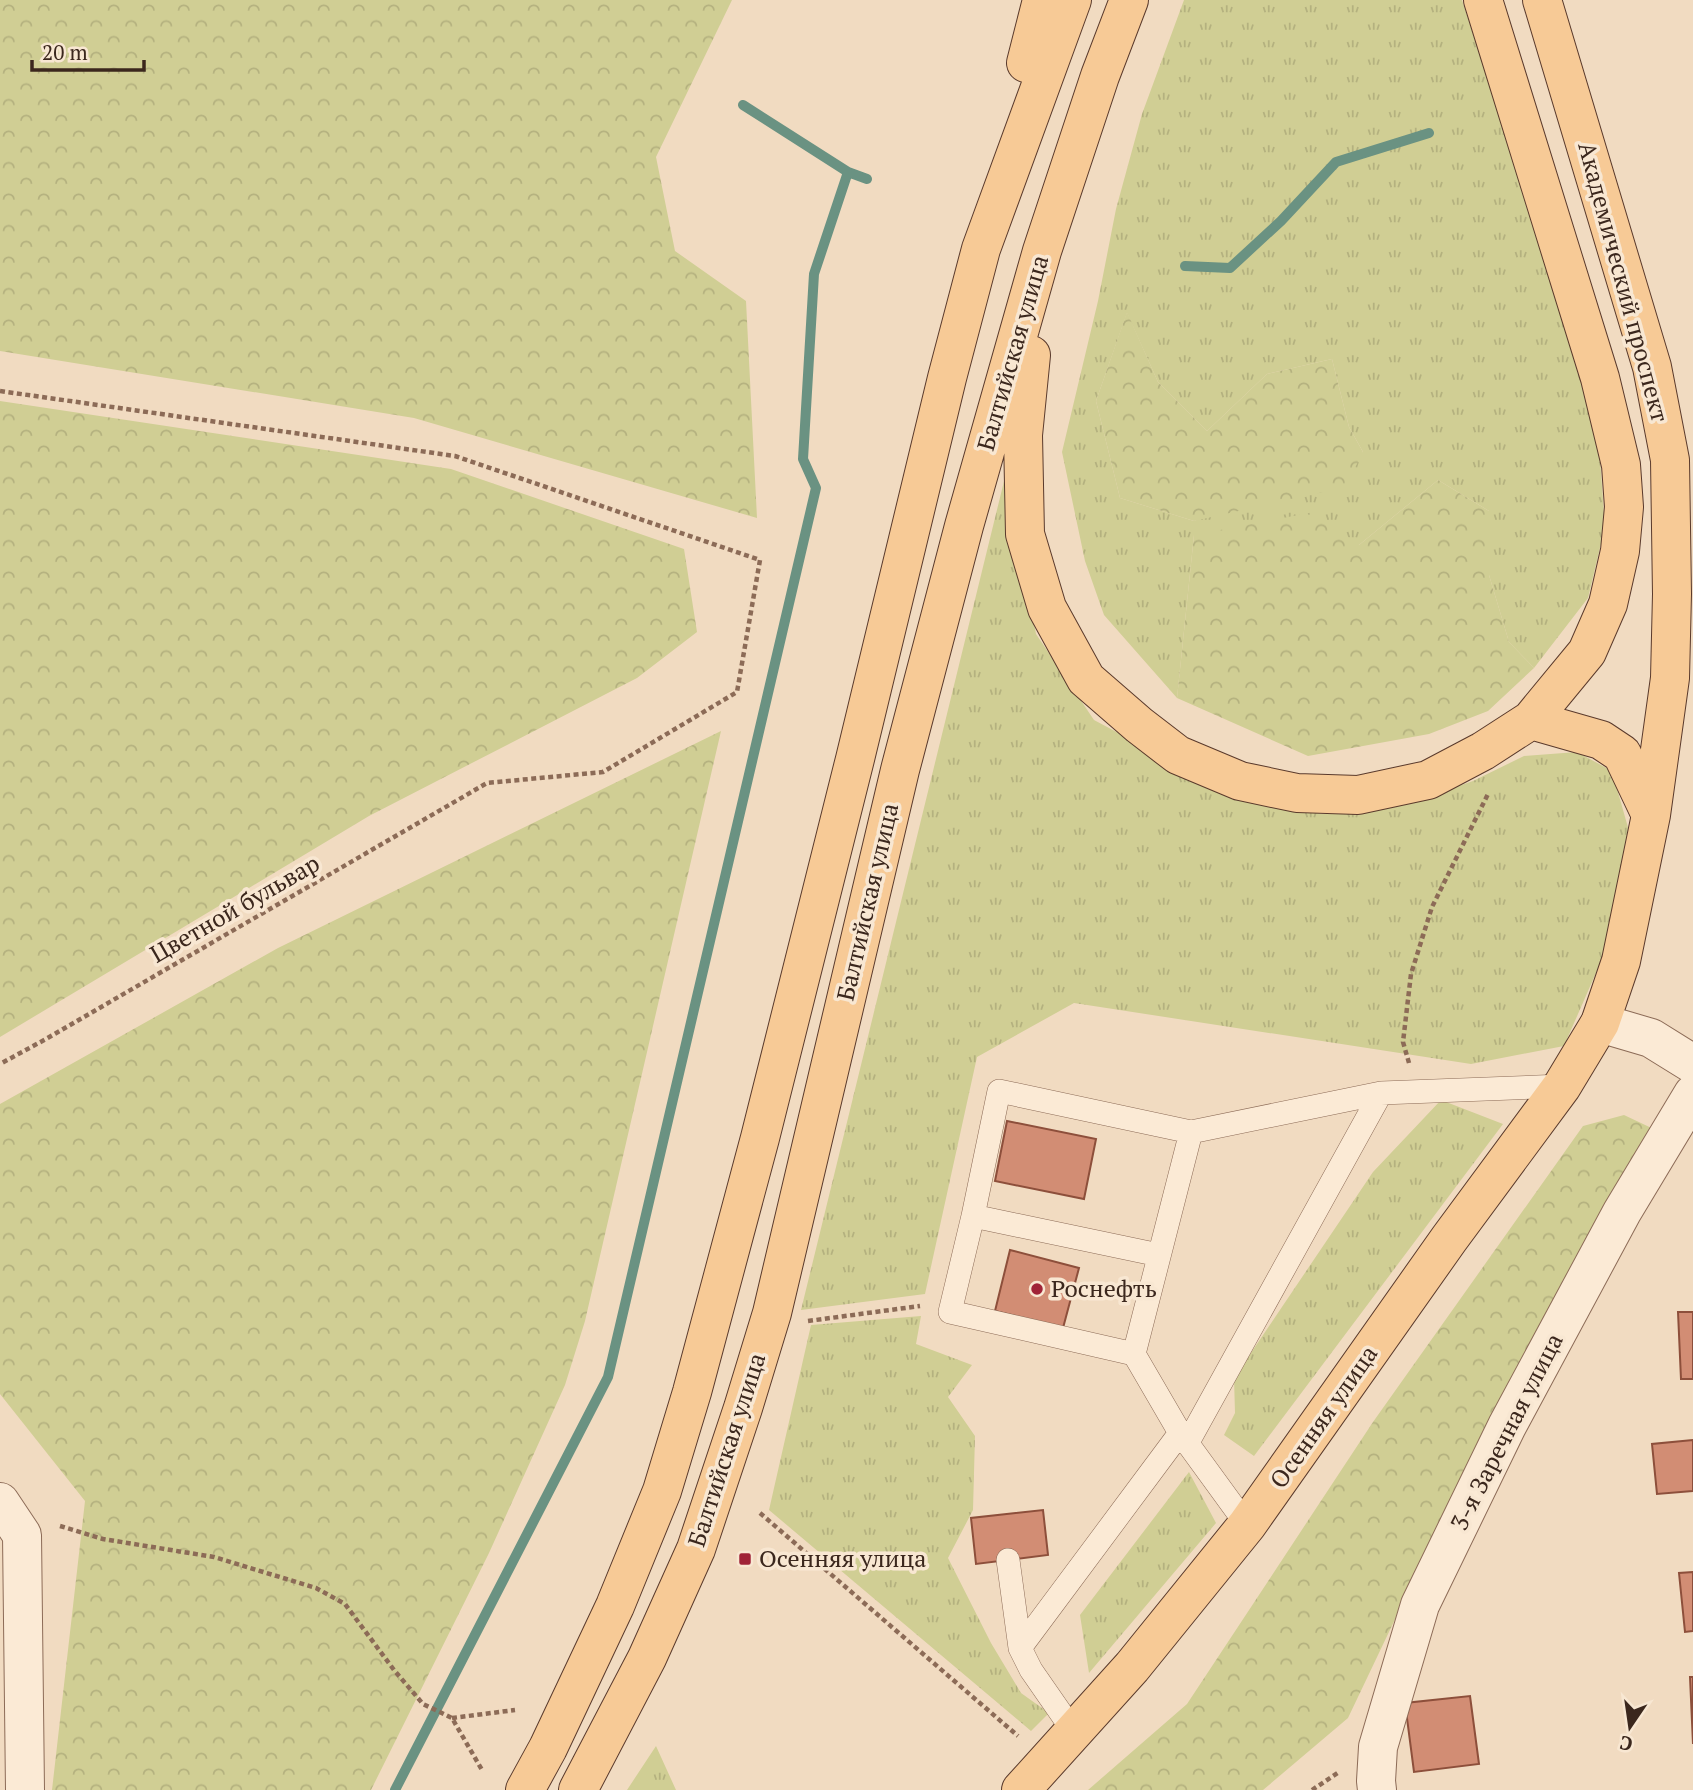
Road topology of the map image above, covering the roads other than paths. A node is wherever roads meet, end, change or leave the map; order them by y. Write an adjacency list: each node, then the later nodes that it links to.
1 (1042, 0): 6 (main road)
2 (1072, 0): 6 (main road, Балтийская улица)
3 (1129, 0): 7 (main road, Балтийская улица)
4 (1483, 0): 8 (main road, Академический проспект)
5 (1542, 0): 9 (main road, Академический проспект)
6 (981, 249): 26 (main road, Балтийская улица)
7 (1042, 251): 8 (main road, Академический проспект); 27 (main road, Балтийская улица)
8 (1531, 720): 9 (main road)
9 (1651, 815): 10 (main road, Академический проспект)
10 (1600, 1023): 11 (street); 12 (main road, Осенняя улица)
11 (1693, 1064)
12 (1562, 1086): 13 (lane); 21 (main road, Осенняя улица)
13 (1381, 1093): 15 (lane); 19 (lane)
14 (1693, 1094): 29 (street, 3-я Заречная улица)
15 (1191, 1132): 16 (lane); 17 (lane)
16 (972, 1216): 17 (lane); 18 (lane)
17 (1160, 1255): 18 (lane)
18 (1133, 1354): 19 (lane)
19 (1183, 1438): 21 (lane); 23 (lane)
20 (3, 1506): 25 (street)
21 (1247, 1525): 24 (main road, Осенняя улица)
22 (1008, 1560): 23 (lane)
23 (1020, 1648): 24 (lane)
24 (1074, 1732): 28 (main road, Осенняя улица)
25 (25, 1790)
26 (525, 1790)
27 (578, 1790)
28 (1021, 1790)
29 (1377, 1790)

